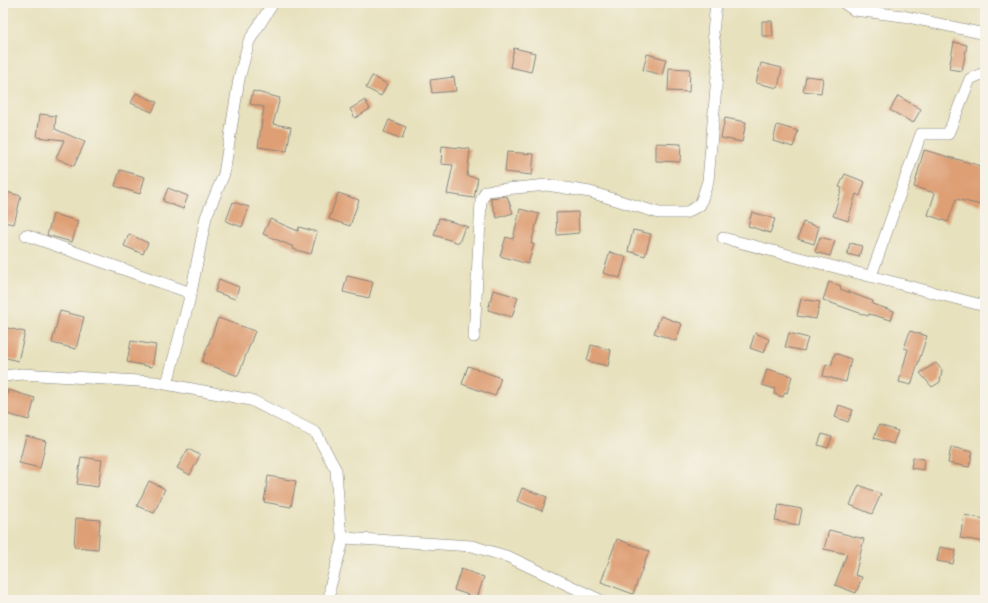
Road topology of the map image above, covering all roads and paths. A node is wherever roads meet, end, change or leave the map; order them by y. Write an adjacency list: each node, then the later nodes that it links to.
1 (273, 3): 9 (street)
2 (716, 3): 11 (street)
3 (844, 3): 4 (street)
4 (985, 34)
5 (985, 70): 8 (street)
6 (26, 235): 9 (street)
7 (723, 238): 8 (street)
8 (871, 276): 10 (street)
9 (191, 293): 13 (street)
10 (985, 306)
11 (474, 337)
12 (3, 376): 13 (street)
13 (167, 384): 14 (street)
14 (344, 538): 15 (street); 16 (street)
15 (330, 600)
16 (600, 600)

